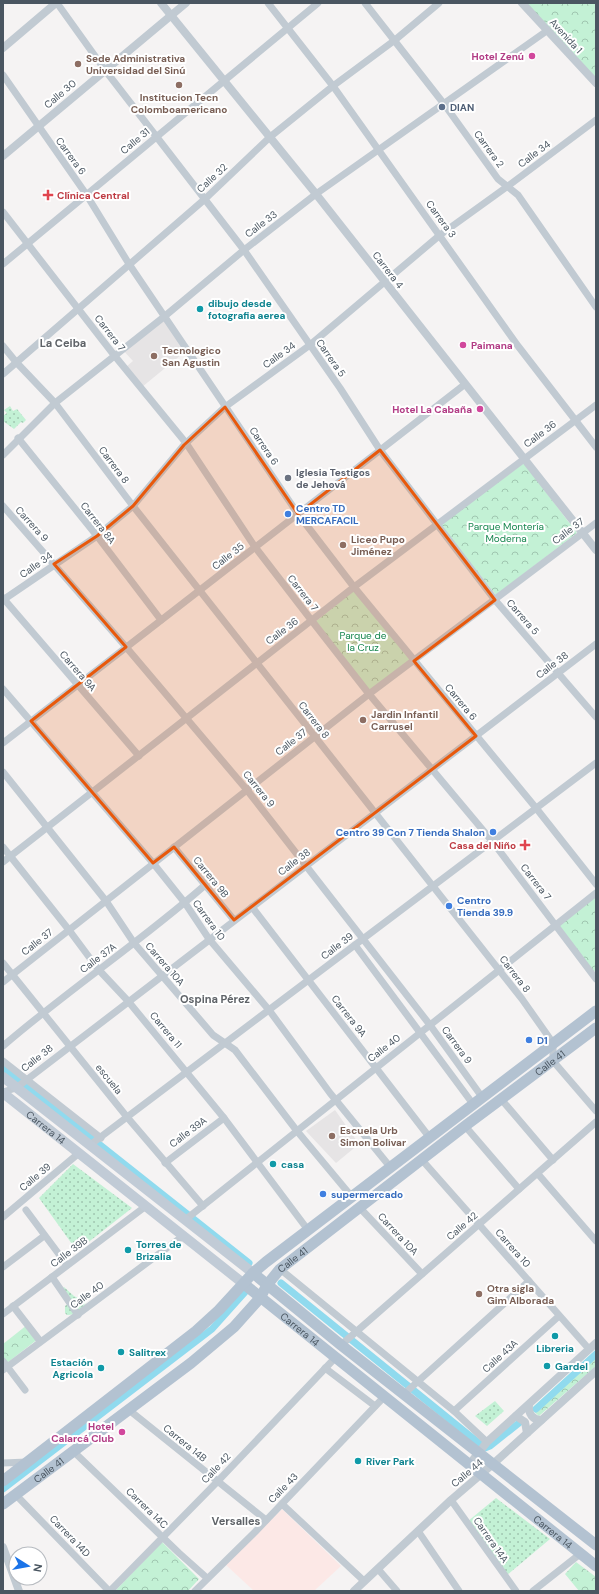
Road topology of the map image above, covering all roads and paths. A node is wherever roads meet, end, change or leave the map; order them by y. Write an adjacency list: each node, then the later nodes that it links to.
1 (57, 3): 13 (street); 14 (street, Carrera 5)
2 (161, 3): 9 (street, Carrera 4)
3 (186, 3): 9 (street, Calle 30)
4 (268, 3): 10 (street, Carrera 3)
5 (318, 3): 10 (street, Calle 31)
6 (365, 3): 12 (street, Carrera 2)
7 (439, 3): 12 (street, Calle 32)
8 (522, 3): 11 (street, Avenida 1)
9 (170, 15): 14 (street, Calle 30); 16 (street, Carrera 4)
10 (286, 28): 16 (street, Calle 31); 18 (street, Carrera 3)
11 (548, 30): 17 (street, Avenida 1); 19 (street, Calle 33)
12 (395, 40): 18 (street, Calle 32); 19 (street, Carrera 2)
13 (3, 48)
14 (105, 70): 21 (street, Calle 30); 22 (street, Carrera 5)
15 (3, 74): 21 (street, Carrera 6)
16 (223, 81): 22 (street, Calle 31); 23 (street, Carrera 4)
17 (596, 83)
18 (332, 86): 23 (street, Calle 32); 24 (street, Carrera 3)
19 (444, 104): 24 (street, Calle 33); 26 (street, Carrera 2)
20 (596, 120): 26 (street, Calle 34)
21 (38, 126): 25 (street, Calle 30); 27 (street, Carrera 6)
22 (156, 136): 27 (street, Calle 31); 29 (street, Carrera 5)
23 (270, 137): 28 (street, Carrera 4); 29 (street, Calle 32)
24 (379, 150): 28 (street, Calle 33); 31 (street, Carrera 3)
25 (3, 156)
26 (508, 186): 31 (street, Calle 34); 37 (street, Carrera 2)
27 (86, 194): 32 (street, Calle 31); 35 (street, Carrera 6)
28 (316, 194): 33 (street, Calle 33); 36 (street, Carrera 4)
29 (205, 199): 33 (street, Carrera 5); 35 (street, Calle 32)
30 (3, 212): 32 (street, Carrera 7)
31 (440, 235): 36 (street, Calle 34); 49 (street, Carrera 3)
32 (28, 243): 34 (street, Calle 31); 38 (street, Carrera 7)
33 (244, 250): 39 (street, Calle 33); 40 (street, Carrera 5)
34 (3, 264)
35 (128, 264): 38 (street, Calle 32); 39 (street, Carrera 6)
36 (385, 282): 40 (street, Calle 34); 45 (street, Carrera 4)
37 (596, 307)
38 (78, 308): 42 (street, Carrera 7); 43 (street, Calle 32)
39 (165, 316): 42 (street, Calle 33); 48 (street, Carrera 6)
40 (310, 345): 48 (street, Calle 34); 53 (street, Carrera 5)
41 (3, 346): 43 (street, Carrera 8)
42 (114, 355): 46 (street, Calle 33); 51 (street, Carrera 7)
43 (16, 362): 44 (street, Calle 32); 46 (street, Carrera 8)
44 (3, 374)
45 (464, 385): 53 (street, Calle 35); 55 (street, Carrera 4)
46 (55, 403): 50 (street, Calle 33); 57 (street, Carrera 8)
47 (596, 405): 49 (street, Calle 36)
48 (225, 407): 51 (street, Calle 34); 58 (street, Carrera 6)
49 (575, 420): 52 (street, Carrera 3); 55 (street, Calle 36)
50 (18, 438): 54 (street, Calle 33); 62 (street, Carrera 8A)
51 (186, 443): 57 (street, Calle 34); 63 (street, Carrera 7)
52 (596, 447)
53 (380, 450): 58 (street, Calle 35); 60 (street, Carrera 5)
54 (3, 455)
55 (523, 460): 60 (street, Calle 36); 61 (street, Carrera 4)
56 (3, 506): 65 (street, Carrera 9)
57 (133, 506): 62 (street, Calle 34); 67 (street, Carrera 8)
58 (298, 514): 63 (street, Calle 35); 66 (street, Carrera 6)
59 (596, 522): 61 (street, Calle 37)
60 (436, 525): 66 (street, Calle 36); 69 (street, Carrera 5)
61 (582, 533): 64 (street, Carrera 4); 69 (street, Calle 37)
62 (97, 536): 65 (street, Calle 34); 70 (street, Carrera 8A)
63 (255, 547): 67 (street, Calle 35); 71 (street, Carrera 7)
64 (596, 550)
65 (54, 564): 68 (street, Calle 34); 73 (street, Carrera 9)
66 (354, 587): 71 (street, Calle 36); 74 (street, Carrera 6)
67 (200, 591): 70 (street, Calle 35); 75 (street, Carrera 8)
68 (3, 600): 77 (street, Carrera 9A)
69 (495, 600): 74 (street, Calle 37); 76 (street, Carrera 5)
70 (161, 620): 73 (street, Calle 35)
71 (312, 621): 75 (street, Calle 36); 79 (street, Carrera 7)
72 (596, 644): 76 (street, Calle 38)
73 (126, 647): 77 (street, Calle 35); 81 (street, Carrera 9)
74 (414, 660): 79 (street, Calle 37); 84 (street, Carrera 6)
75 (256, 663): 81 (street, Calle 36); 83 (street, Carrera 8)
76 (559, 672): 80 (street, Carrera 5); 84 (street, Calle 38)
77 (77, 686): 82 (street, Calle 35); 86 (street, Carrera 9A)
78 (3, 689): 82 (street, Carrera 10)
79 (369, 694): 83 (street, Calle 37); 88 (street, Carrera 7)
80 (596, 717)
81 (186, 718): 86 (street, Calle 36); 90 (street, Carrera 9)
82 (31, 721): 85 (street, Calle 35); 91 (street, Carrera 10)
83 (314, 736): 90 (street, Calle 37); 93 (street, Carrera 8)
84 (476, 736): 88 (street, Calle 38); 92 (street, Carrera 6)
85 (3, 743)
86 (139, 756): 91 (street, Calle 36)
87 (596, 763): 92 (street, Calle 39)
88 (432, 769): 93 (street, Calle 38); 95 (street, Carrera 7)
89 (3, 772): 94 (street, Carrera 10A)
90 (247, 790): 97 (street, Calle 37); 101 (street, Carrera 9)
91 (93, 793): 94 (street, Calle 36); 100 (street, Carrera 10)
92 (536, 808): 95 (street, Calle 39); 102 (street, Carrera 6)
93 (375, 813): 101 (street, Calle 38); 104 (street, Carrera 8)
94 (48, 828): 98 (street, Calle 36); 106 (street, Carrera 10A)
95 (492, 841): 104 (street, Calle 39); 110 (street, Carrera 7)
96 (3, 847): 98 (street, Carrera 11)
97 (174, 847): 100 (street, Calle 37); 103 (street, Carrera 9B)
98 (11, 857): 99 (street, Calle 36); 111 (street, Carrera 11)
99 (3, 862)
100 (153, 863): 106 (street, Calle 37); 107 (street, Carrera 10)
101 (306, 866): 108 (street, Calle 38); 113 (street, Carrera 9)
102 (596, 884)
103 (204, 886): 107 (street, Calle 37A); 109 (street, Carrera 9B)
104 (433, 886): 113 (street, Calle 39); 118 (street, Carrera 8)
105 (596, 893): 110 (street, Calle 40)
106 (106, 901): 111 (street, Calle 37); 114 (street, Carrera 10A)
107 (184, 903): 112 (street, Carrera 10); 114 (street, Calle 37A)
108 (252, 907): 109 (street, Calle 38); 122 (street, Carrera 9A)
109 (234, 920): 112 (street, Calle 38)
110 (556, 924): 118 (street, Calle 40); 121 (street, Carrera 7)
111 (69, 930): 117 (street, Carrera 11); 119 (street, Calle 37)
112 (209, 939): 120 (street, Calle 38); 125 (street, Carrera 10)
113 (363, 939): 115 (street, Calle 39); 128 (street, Carrera 9)
114 (134, 943): 117 (street, Calle 37A); 120 (street, Carrera 10A)
115 (355, 945): 122 (street, Calle 39); 130 (street)
116 (3, 963): 119 (street, escuela)
117 (98, 970): 124 (street, Carrera 11); 127 (street, Calle 37A)
118 (499, 970): 128 (street, Calle 40); 131 (street, Carrera 8)
119 (12, 974): 123 (street, Calle 37); 127 (street, escuela)
120 (163, 975): 124 (street, Calle 38); 132 (street, Carrera 10A)
121 (596, 979)
122 (309, 980): 125 (street, Calle 39); 137 (street, Carrera 9A)
123 (3, 982)
124 (128, 1001): 134 (street, Calle 38); 138 (street, Carrera 11)
125 (269, 1010): 132 (street, Calle 39); 143 (street, Carrera 10)
126 (596, 1011): 131 (main road, Calle 41)
127 (42, 1012): 133 (street, Calle 37A); 134 (street, escuela)
128 (430, 1025): 130 (street, Calle 40); 144 (street, Carrera 9)
129 (596, 1028): 136 (main road, Calle 41)
130 (420, 1032): 137 (street, Calle 40); 144 (street)
131 (553, 1043): 136 (street); 144 (main road, Calle 41)
132 (225, 1044): 138 (street, Calle 39); 150 (street, Carrera 10A)
133 (3, 1046)
134 (69, 1046): 140 (street, Calle 38); 146 (street, escuela)
135 (3, 1060): 140 (street)
136 (553, 1061): 142 (main road, Calle 41); 145 (street)
137 (376, 1068): 143 (street, Calle 40); 152 (street, Carrera 9A)
138 (187, 1072): 146 (street, Calle 39); 147 (street, Carrera 11)
139 (3, 1077): 140 (main road, Carrera 14)
140 (22, 1083): 141 (street, Calle 38); 151 (street); 153 (main road, Carrera 14)
141 (3, 1092): 154 (main road, Carrera 14)
142 (501, 1099): 149 (main road, Calle 41); 156 (street)
143 (336, 1100): 150 (street, Calle 40); 159 (street, Carrera 10)
144 (478, 1101): 152 (main road, Calle 41)
145 (596, 1111)
146 (127, 1117): 151 (street, Calle 39); 157 (street, escuela)
147 (224, 1118): 157 (street, Calle 39A); 158 (street, Carrera 11)
148 (596, 1122): 156 (street, Calle 42)
149 (465, 1126): 155 (main road, Calle 41); 161 (street)
150 (297, 1131): 158 (street, Calle 40); 162 (street, Carrera 10A)
151 (100, 1138): 153 (street, Calle 39)
152 (430, 1138): 159 (main road, Calle 41)
153 (92, 1144): 168 (main road, Carrera 14)
154 (79, 1153): 163 (main road, Carrera 14); 167 (street, Calle 39)
155 (422, 1160): 165 (main road, Calle 41); 169 (street, Carrera 10)
156 (553, 1160): 160 (street, Calle 42)
157 (165, 1162): 164 (street, escuela)
158 (258, 1162): 164 (street, Calle 40); 170 (street, Carrera 11)
159 (390, 1168): 162 (main road, Calle 41)
160 (538, 1174): 161 (street, Calle 42); 173 (street)
161 (519, 1189): 169 (street, Calle 42)
162 (352, 1197): 170 (main road, Calle 41)
163 (146, 1206): 172 (main road, Carrera 14); 174 (street, Calle 39B)
164 (200, 1208): 168 (street, Calle 40)
165 (360, 1208): 176 (main road, Calle 41); 178 (street, Carrera 10A)
166 (26, 1210): 171 (street)
167 (3, 1217)
168 (187, 1218): 177 (main road, Carrera 14)
169 (479, 1224): 178 (street, Calle 42); 180 (street, Carrera 10)
170 (308, 1230): 177 (main road, Calle 41)
171 (44, 1236): 174 (street); 175 (street)
172 (183, 1236): 181 (main road, Carrera 14); 186 (street, Calle 40)
173 (596, 1241)
174 (68, 1265): 179 (street, Calle 39B)
175 (3, 1266)
176 (280, 1269): 182 (main road, Calle 41); 188 (street)
177 (253, 1273): 181 (main road, Calle 41); 182 (main road, Carrera 14)
178 (422, 1274): 188 (street, Calle 42)
179 (52, 1277): 184 (street, Calle 39B); 186 (street)
180 (529, 1281): 187 (street, Carrera 10); 197 (street)
181 (244, 1284): 183 (main road, Carrera 14); 210 (main road, Calle 41)
182 (267, 1285): 183 (main road, Calle 41); 190 (main road, Carrera 14)
183 (260, 1298): 193 (main road, Carrera 14); 203 (main road, Calle 41)
184 (13, 1306): 185 (street, Calle 39B); 189 (street)
185 (3, 1314)
186 (78, 1315): 189 (street, Calle 40)
187 (559, 1316): 192 (street, Carrera 10); 204 (street, Calle 43A)
188 (354, 1333): 190 (street, Calle 42); 197 (street)
189 (40, 1341): 194 (street, Calle 40)
190 (344, 1343): 199 (main road, Carrera 14)
191 (596, 1343): 192 (street, Calle 44)
192 (589, 1350): 201 (street, Calle 44)
193 (335, 1358): 195 (street, Calle 42); 200 (main road, Carrera 14)
194 (4, 1366): 198 (street)
195 (325, 1368): 202 (street); 216 (street, Calle 42)
196 (596, 1371): 206 (street, Calle 44)
197 (416, 1383): 199 (street); 204 (street)
198 (25, 1390)
199 (405, 1393): 208 (main road, Carrera 14)
200 (384, 1397): 202 (street, Calle 43); 213 (main road, Carrera 14)
201 (529, 1405): 205 (street, Calle 44); 206 (street)
202 (375, 1406): 220 (street, Calle 43)
203 (129, 1410): 209 (main road, Calle 41); 216 (street, Carrera 14B)
204 (454, 1410): 208 (street)
205 (516, 1416): 207 (street); 208 (street, Calle 44)
206 (542, 1420): 207 (street, Calle 44)
207 (527, 1433): 212 (street, Calle 44)
208 (483, 1447): 212 (main road, Carrera 14); 213 (street, Calle 44)
209 (73, 1451): 217 (main road, Calle 41); 223 (street, Carrera 14C)
210 (27, 1462): 211 (street, Calle 41); 215 (main road, Calle 41)
211 (3, 1463)
212 (493, 1464): 214 (street, Calle 44); 224 (main road, Carrera 14)
213 (469, 1465): 214 (main road, Carrera 14)
214 (481, 1475): 218 (street, Calle 44); 226 (main road, Carrera 14)
215 (3, 1481)
216 (217, 1482): 221 (street, Carrera 14B); 223 (street, Calle 42)
217 (16, 1495): 219 (main road, Calle 41); 232 (street, Carrera 14D)
218 (451, 1500): 222 (street, Calle 44); 237 (street, Carrera 14A)
219 (3, 1504)
220 (282, 1504): 221 (street, Calle 43); 230 (street)
221 (266, 1520): 229 (street, Calle 43)
222 (418, 1531): 228 (street, Calle 44); 236 (street)
223 (162, 1537): 229 (street, Carrera 14C); 232 (street, Calle 42)
224 (596, 1545)
225 (3, 1547): 231 (street)
226 (580, 1554): 227 (main road, Carrera 14); 238 (street)
227 (596, 1566)
228 (378, 1568): 230 (street, Calle 44); 235 (street)
229 (207, 1578): 233 (street, Calle 43)
230 (364, 1581): 234 (street, Calle 44)
231 (19, 1591)
232 (110, 1591)
233 (195, 1591)
234 (354, 1591)
235 (397, 1591)
236 (459, 1591)
237 (516, 1591)
238 (533, 1591)

